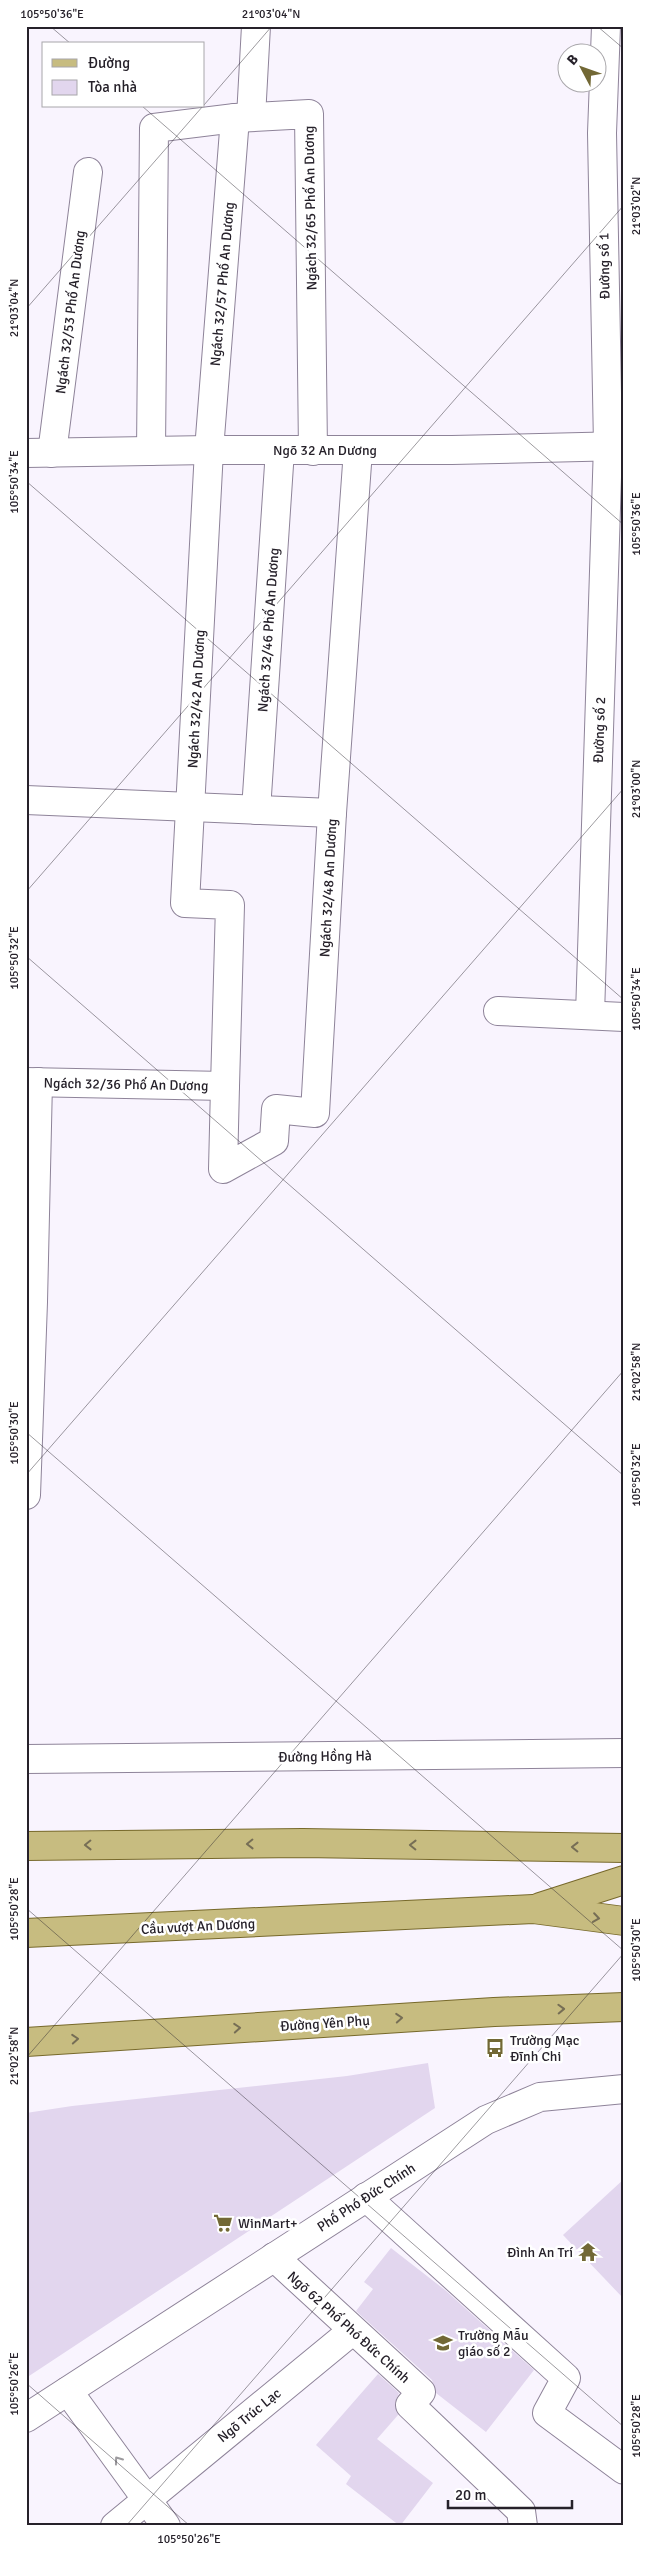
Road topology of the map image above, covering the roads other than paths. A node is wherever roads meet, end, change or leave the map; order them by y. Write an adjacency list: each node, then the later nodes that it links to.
1 (256, 26): 3 (street, Ngách 32/57 Phố An Dương)
2 (606, 26): 5 (street, Đường số 1)
3 (243, 118): 6 (street, Ngách 32/57 Phố An Dương); 9 (street, Ngách 32/65 Phố An Dương); 10 (street, Ngách 32/65 Phố An Dương)
4 (88, 172): 11 (street, Ngách 32/53 Phố An Dương)
5 (616, 445): 8 (street, Ngõ 32 An Dương); 18 (street, Đường số 2)
6 (209, 450): 7 (street, Ngõ 32 An Dương); 9 (street, Ngõ 32 An Dương); 13 (street, Ngách 32/42 An Dương)
7 (280, 450): 10 (street, Ngõ 32 An Dương); 14 (street, Ngách 32/46 Phố An Dương)
8 (358, 450): 10 (street, Ngõ 32 An Dương); 15 (street, Ngách 32/48 An Dương)
9 (151, 451): 11 (street, Ngõ 32 An Dương)
10 (313, 451)
11 (39, 453)
12 (26, 800): 13 (street)
13 (190, 808): 14 (street); 16 (street, Ngách 32/42 An Dương)
14 (256, 810): 15 (street)
15 (332, 813): 21 (street, Ngách 32/48 An Dương)
16 (230, 905): 21 (street, Ngách 32/36 Phố An Dương)
17 (498, 1011): 18 (street)
18 (590, 1015): 19 (street)
19 (624, 1018)
20 (32, 1082): 21 (street, Ngách 32/36 Phố An Dương); 22 (street)
21 (224, 1086)
22 (26, 1495)
23 (624, 1753): 24 (street, Đường Hồng Hà)
24 (26, 1759)
25 (26, 1846): 26 (main road, one-way to 25)
26 (624, 1848)
27 (624, 1880): 28 (main road)
28 (533, 1909): 29 (main road, one-way to 29); 30 (main road, Cầu vượt An Dương)
29 (624, 1921)
30 (26, 1933)
31 (624, 2007): 32 (main road, Đường Yên Phụ, one-way to 31)
32 (26, 2042)
33 (624, 2089): 34 (street, Phố Phó Đức Chính)
34 (366, 2197): 35 (street, Phố Phó Đức Chính); 39 (street)
35 (274, 2257): 36 (street, Ngõ 62 Phố Phó Đức Chính); 37 (street, Phố Phó Đức Chính)
36 (352, 2331): 40 (street, Ngõ Trúc Lạc); 43 (street, Ngõ 62 Phố Phó Đức Chính)
37 (68, 2391): 38 (street, Phố Phó Đức Chính); 40 (street, one-way to 37)
38 (26, 2418)
39 (624, 2470)
40 (147, 2500): 41 (street, Ngõ Trúc Lạc); 42 (street)
41 (115, 2526)
42 (166, 2526)
43 (523, 2526)

